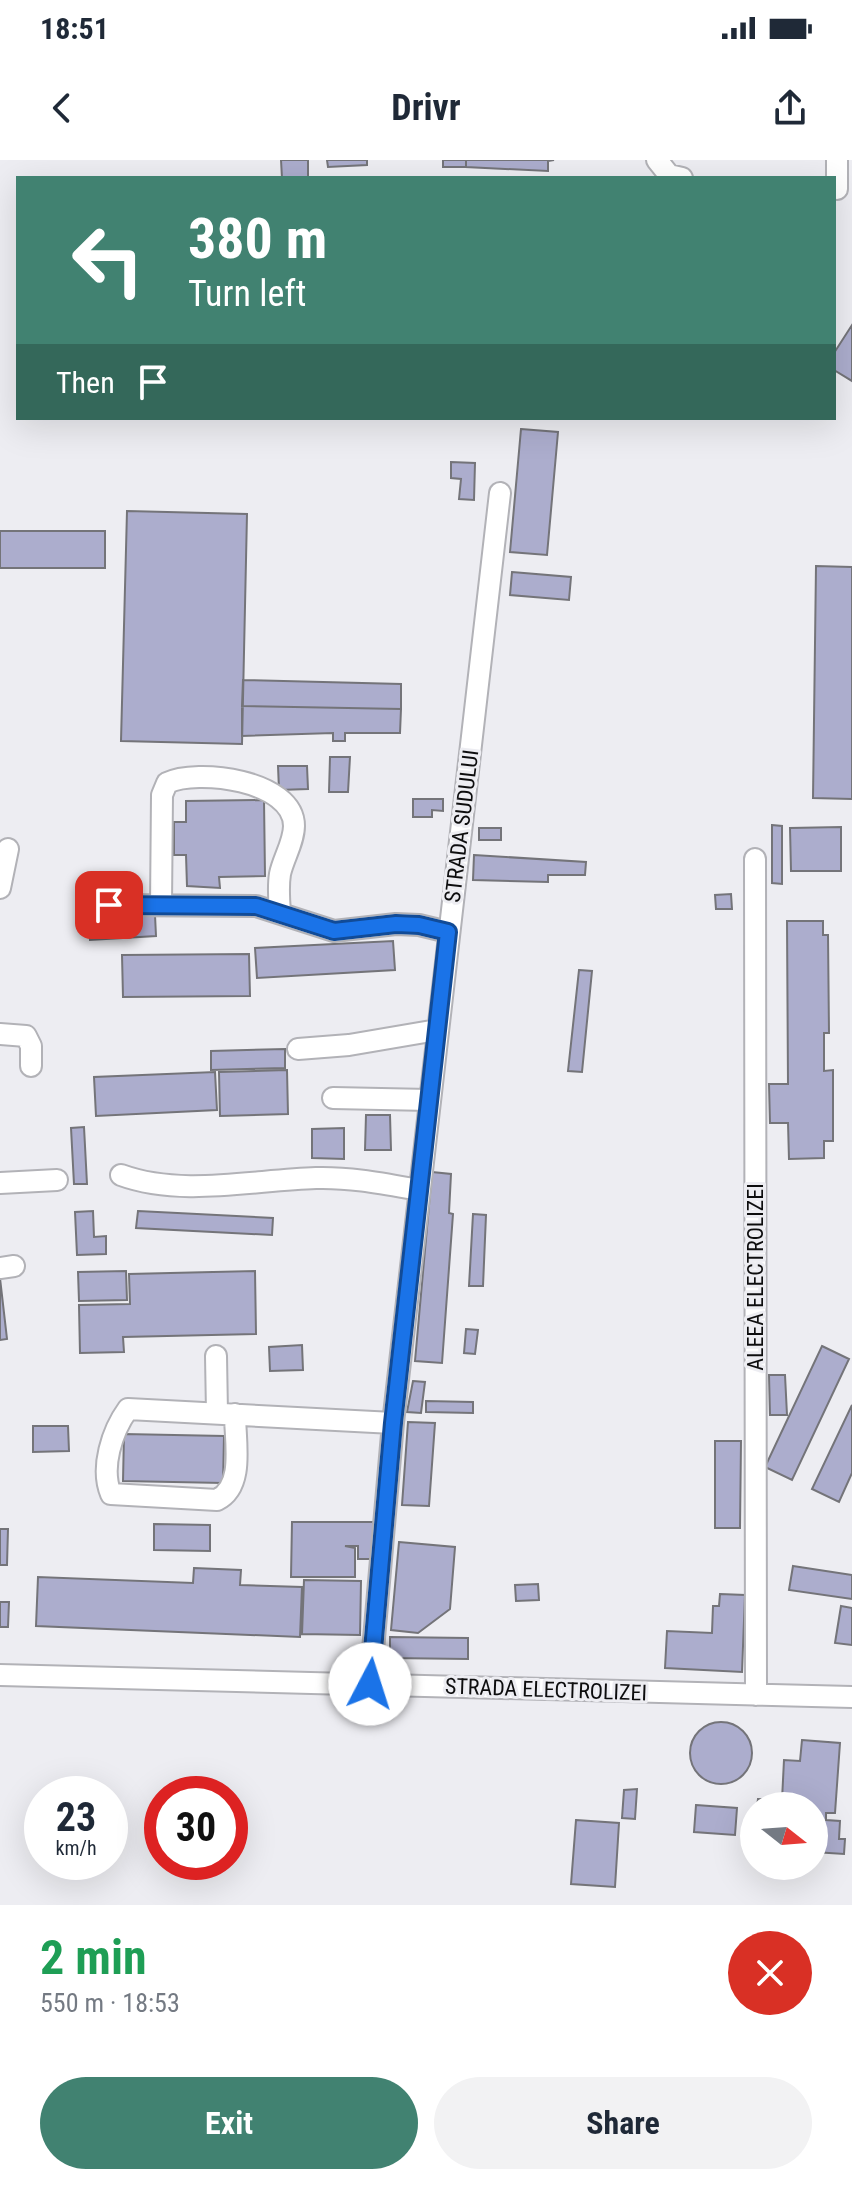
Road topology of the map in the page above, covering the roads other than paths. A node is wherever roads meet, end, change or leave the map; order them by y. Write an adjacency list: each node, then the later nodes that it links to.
1 (657, 160): 3 (street)
2 (837, 160): 4 (street)
3 (673, 176)
4 (841, 190)
5 (500, 493): 12 (street, STRADA SUDULUI)
6 (8, 849): 8 (street)
7 (755, 859): 28 (street, ALEEA ELECTROLIZEI)
8 (0, 888)
9 (109, 905): 10 (street)
10 (161, 905): 11 (street); 11 (street)
11 (280, 912): 12 (street)
12 (448, 932): 13 (street, STRADA SUDULUI)
13 (437, 1030): 15 (street); 18 (street, STRADA SUDULUI)
14 (0, 1034): 16 (street)
15 (298, 1049)
16 (31, 1066)
17 (333, 1098): 18 (street)
18 (429, 1100): 22 (street, STRADA SUDULUI)
19 (121, 1175): 22 (street)
20 (57, 1180): 21 (street)
21 (0, 1183)
22 (419, 1190): 25 (street, STRADA SUDULUI)
23 (216, 1356): 24 (street)
24 (226, 1414): 24 (street); 25 (street)
25 (393, 1423): 27 (street, STRADA SUDULUI)
26 (0, 1675): 27 (street, STRADA ELECTROLIZEI)
27 (370, 1684): 28 (street, STRADA ELECTROLIZEI)
28 (756, 1695): 29 (street, STRADA ELECTROLIZEI)
29 (852, 1697)

